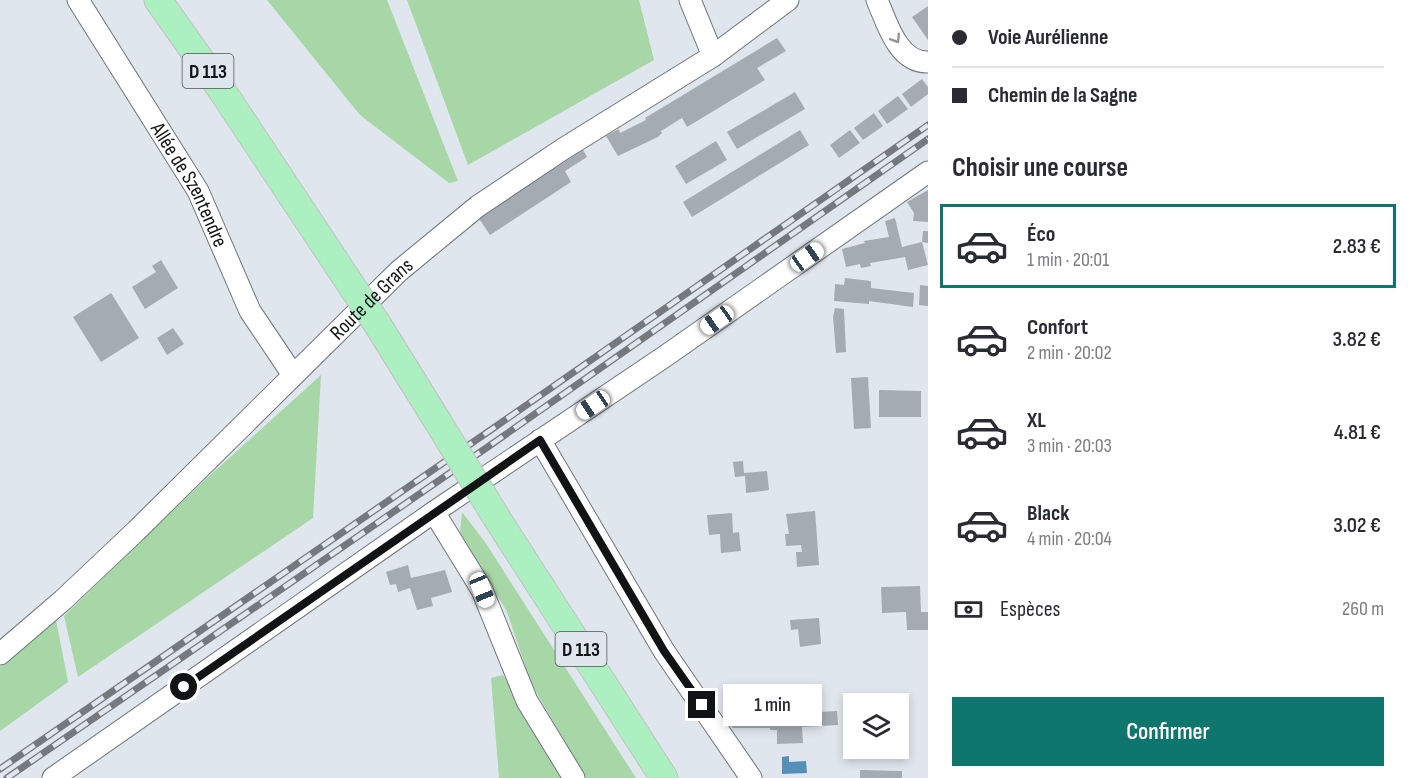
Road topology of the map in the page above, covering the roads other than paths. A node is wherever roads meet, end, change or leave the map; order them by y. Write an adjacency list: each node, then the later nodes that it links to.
1 (78, 0): 9 (street, Allée de Szentendre)
2 (158, 0): 15 (main road, D 113, bridge)
3 (690, 0): 6 (street)
4 (788, 0): 6 (street, Route de Grans)
5 (877, 0): 7 (street, one-way to 7)
6 (713, 56): 9 (street, Route de Grans)
7 (928, 62)
8 (928, 172): 10 (street)
9 (293, 375): 12 (street, Route de Grans)
10 (540, 440): 11 (street); 16 (street)
11 (434, 512): 13 (street); 14 (street)
12 (0, 654)
13 (53, 778)
14 (574, 778)
15 (664, 778)
16 (752, 778)

